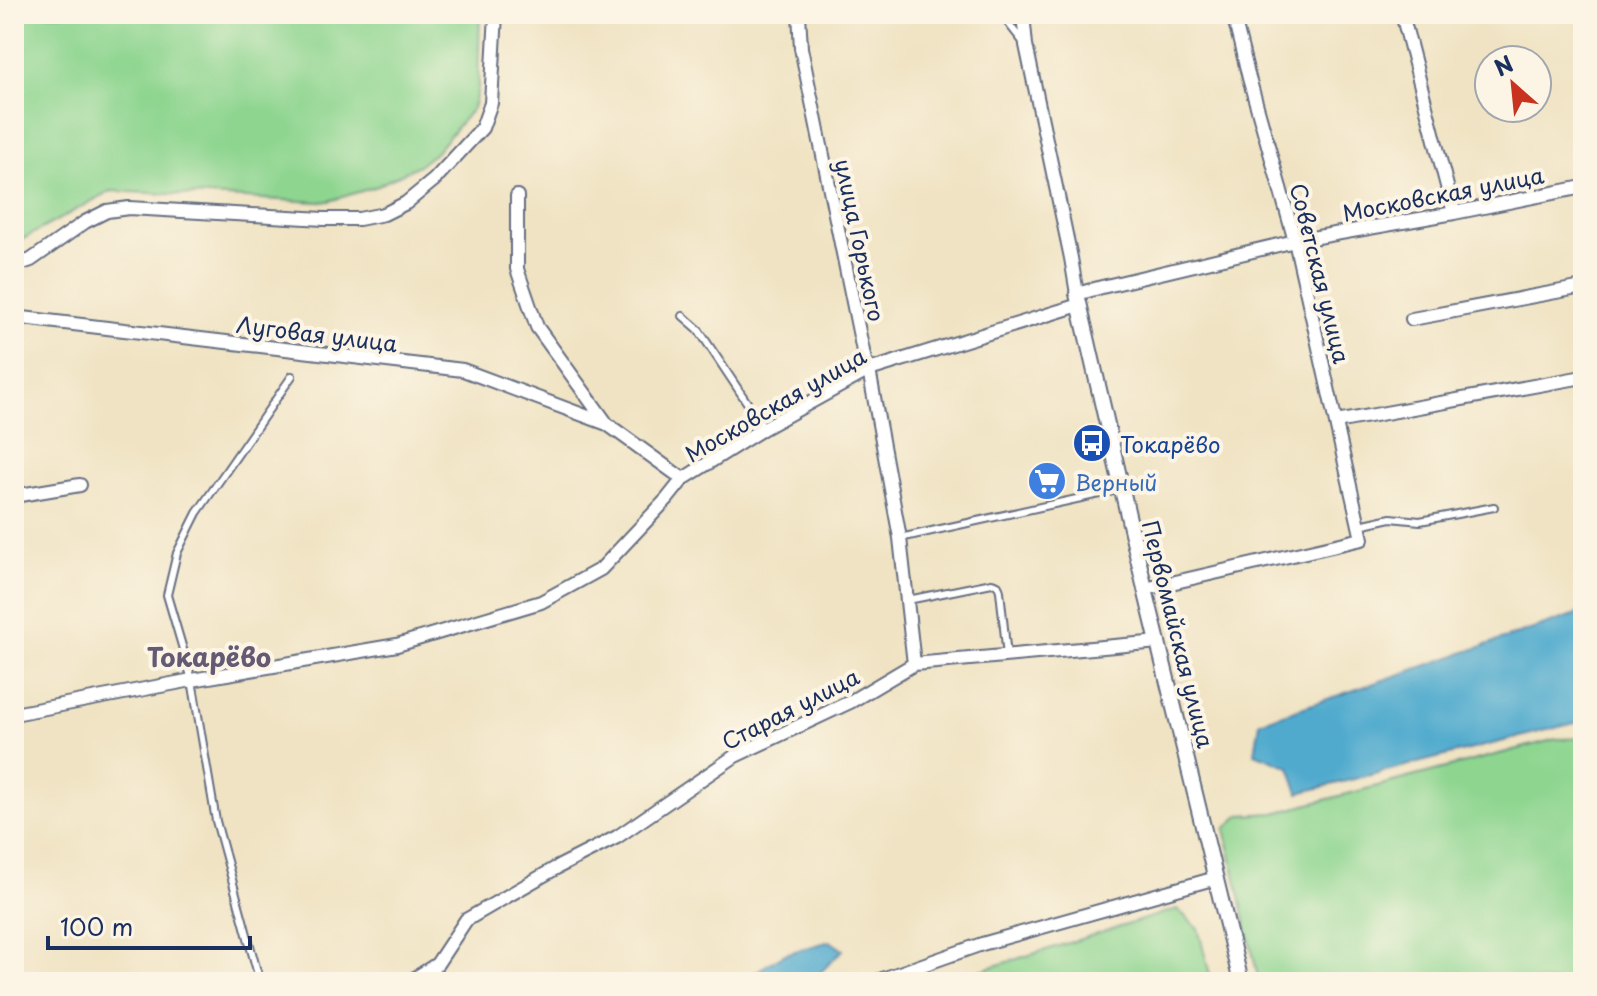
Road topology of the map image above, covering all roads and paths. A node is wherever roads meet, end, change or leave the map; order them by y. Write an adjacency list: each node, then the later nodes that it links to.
1 (496, 14): 12 (street)
2 (799, 14): 18 (street, улица Горького)
3 (1001, 14): 7 (lane)
4 (1023, 14): 7 (street, Первомайская улица)
5 (1402, 14): 10 (street)
6 (1234, 18): 11 (street, Советская улица)
7 (1026, 45): 14 (street, Первомайская улица)
8 (1583, 187): 10 (street, Московская улица)
9 (517, 196): 22 (street)
10 (1454, 213): 11 (street, Московская улица)
11 (1295, 241): 14 (street, Московская улица); 21 (street, Советская улица)
12 (14, 266)
13 (1583, 287): 17 (street)
14 (1078, 299): 18 (street, Московская улица); 26 (street, Первомайская улица)
15 (683, 316): 23 (lane)
16 (14, 317): 22 (street, Луговая улица)
17 (1412, 319)
18 (869, 370): 23 (street, Московская улица); 30 (street, улица Горького)
19 (292, 376): 36 (lane)
20 (1583, 377): 21 (street)
21 (1336, 422): 29 (street, Советская улица)
22 (607, 424): 24 (street)
23 (764, 428): 24 (street, Московская улица)
24 (683, 479): 36 (street, Московская улица)
25 (80, 485): 27 (street)
26 (1122, 489): 30 (lane); 31 (street, Первомайская улица)
27 (14, 496)
28 (1494, 507): 29 (lane)
29 (1360, 532): 31 (street)
30 (900, 538): 32 (street, улица Горького)
31 (1145, 589): 33 (street, Первомайская улица)
32 (908, 600): 34 (lane); 35 (street, улица Горького)
33 (1159, 642): 34 (street, Старая улица); 38 (street, Первомайская улица)
34 (1007, 656): 35 (street, Старая улица)
35 (914, 664): 40 (street, Старая улица)
36 (192, 680): 37 (street, Московская улица); 39 (lane)
37 (14, 714)
38 (1216, 878): 41 (street); 42 (street, Первомайская улица)
39 (260, 982)
40 (409, 982)
41 (874, 982)
42 (1241, 982)

